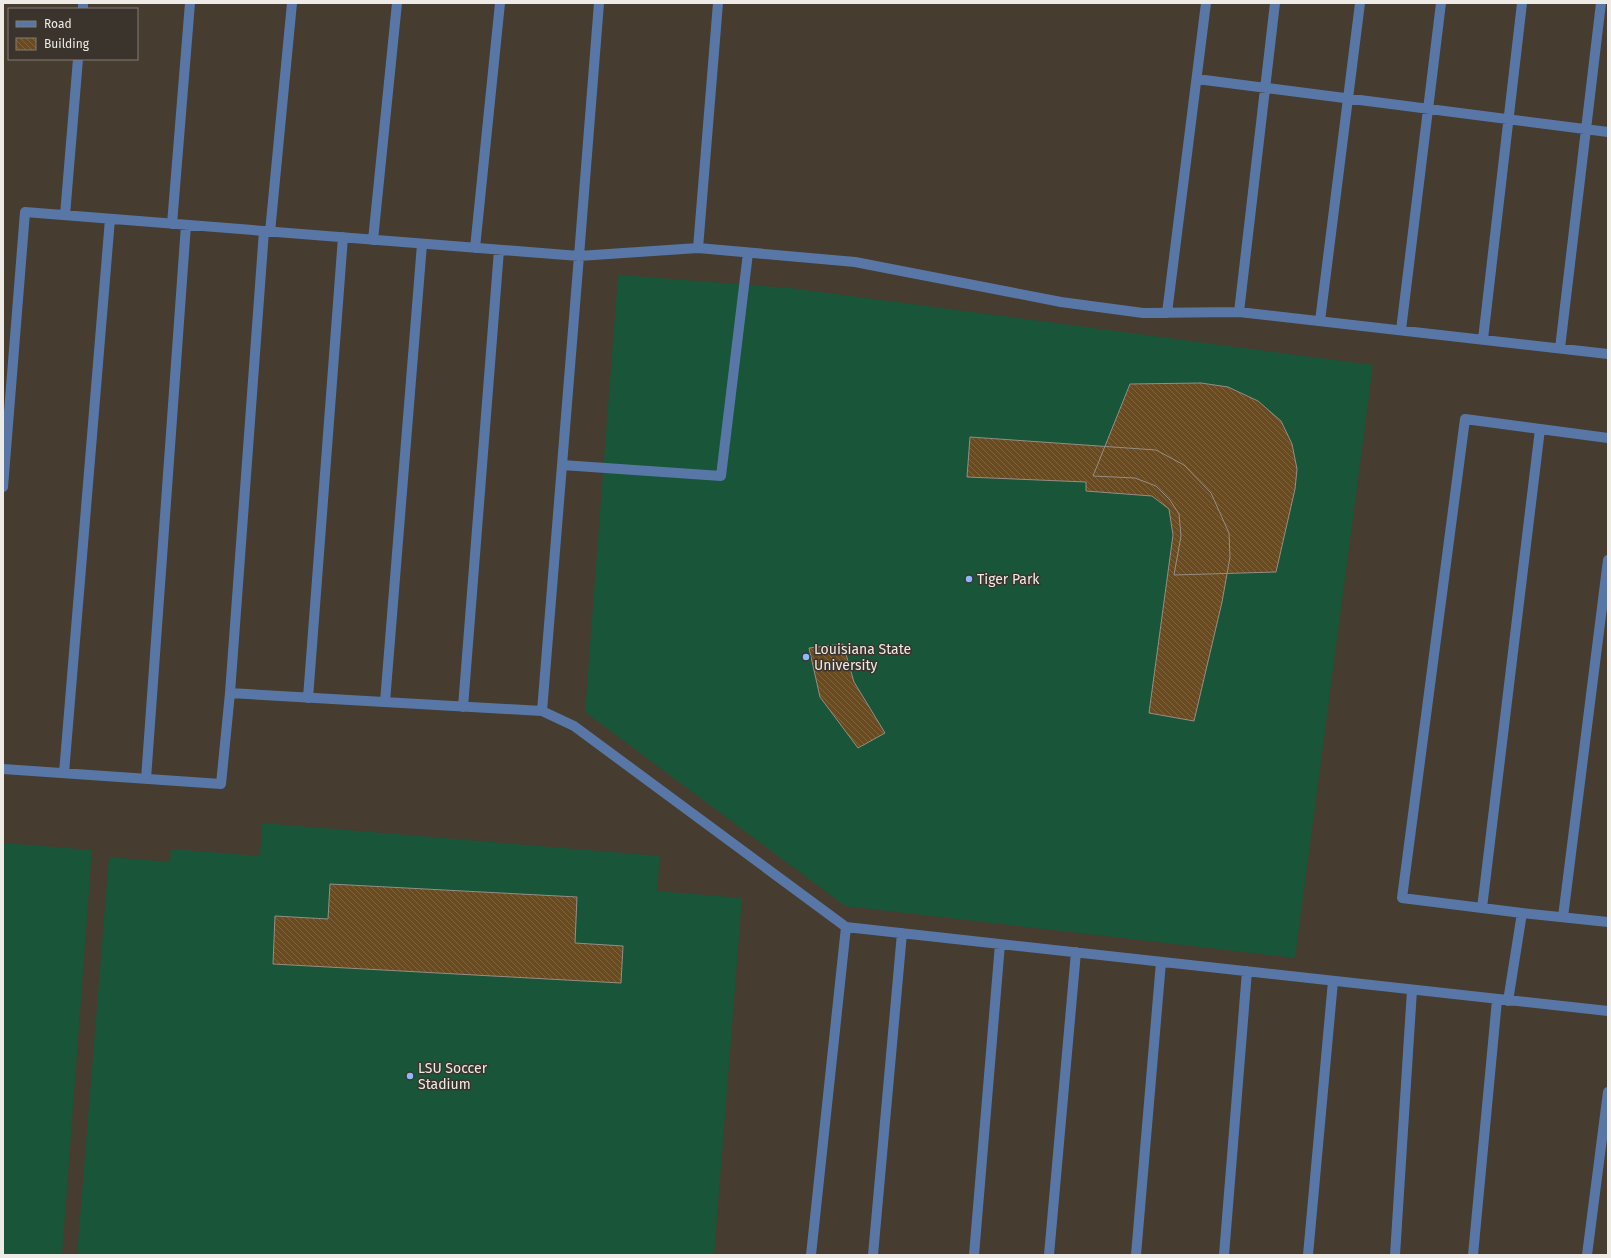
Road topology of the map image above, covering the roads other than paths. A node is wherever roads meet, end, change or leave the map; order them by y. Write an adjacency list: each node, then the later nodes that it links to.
1 (190, 3): 23 (lane)
2 (292, 3): 25 (lane)
3 (397, 3): 27 (lane)
4 (500, 3): 29 (lane)
5 (599, 3): 33 (lane)
6 (718, 3): 30 (lane)
7 (1206, 3): 14 (lane)
8 (1275, 3): 15 (lane)
9 (1360, 3): 16 (lane)
10 (1441, 3): 17 (lane)
11 (1522, 3): 18 (lane)
12 (1601, 3): 19 (lane)
13 (78, 60): 21 (lane)
14 (1196, 79): 15 (lane); 35 (lane)
15 (1264, 87): 16 (lane); 34 (lane)
16 (1348, 98): 17 (lane); 36 (lane)
17 (1428, 108): 18 (lane); 37 (lane)
18 (1508, 119): 19 (lane); 38 (lane)
19 (1585, 129): 20 (lane); 39 (lane)
20 (1608, 132)
21 (64, 215): 22 (lane); 44 (lane)
22 (110, 219): 23 (lane); 52 (lane)
23 (172, 224): 24 (lane)
24 (186, 225): 25 (lane); 53 (lane)
25 (267, 231): 26 (lane); 46 (lane)
26 (343, 237): 27 (lane); 47 (lane)
27 (373, 240): 28 (lane)
28 (422, 244): 29 (lane); 48 (lane)
29 (475, 248): 31 (lane)
30 (698, 248): 32 (lane); 33 (lane)
31 (499, 250): 33 (lane); 49 (lane)
32 (748, 253): 35 (lane); 43 (lane)
33 (579, 256): 43 (lane)
34 (1238, 312): 35 (lane); 36 (lane)
35 (1167, 313)
36 (1320, 321): 37 (lane)
37 (1401, 330): 38 (lane)
38 (1483, 339): 39 (lane)
39 (1560, 348): 40 (lane)
40 (1608, 354)
41 (1540, 429): 42 (lane); 54 (lane); 54 (lane)
42 (1608, 438)
43 (562, 465): 50 (lane)
44 (3, 487)
45 (1608, 560): 56 (lane)
46 (230, 693): 47 (lane); 53 (lane)
47 (308, 698): 48 (lane)
48 (385, 702): 49 (lane)
49 (464, 707): 50 (lane)
50 (542, 711): 58 (lane)
51 (3, 769): 52 (lane)
52 (64, 773): 53 (lane)
53 (146, 779)
54 (1482, 908): 55 (lane)
55 (1522, 913): 56 (lane); 67 (lane)
56 (1563, 917): 57 (lane)
57 (1608, 922)
58 (846, 927): 59 (lane); 70 (lane)
59 (902, 933): 60 (lane); 71 (lane)
60 (1000, 944): 61 (lane); 72 (lane)
61 (1076, 952): 62 (lane); 73 (lane)
62 (1161, 962): 63 (lane); 74 (lane)
63 (1247, 971): 64 (lane); 75 (lane)
64 (1333, 981): 65 (lane); 76 (lane)
65 (1412, 990): 66 (lane); 77 (lane)
66 (1497, 1000): 67 (lane); 78 (lane)
67 (1508, 1001): 68 (lane)
68 (1608, 1011)
69 (1608, 1092): 79 (lane)
70 (811, 1255)
71 (873, 1255)
72 (974, 1255)
73 (1049, 1255)
74 (1136, 1255)
75 (1224, 1255)
76 (1308, 1255)
77 (1395, 1255)
78 (1473, 1255)
79 (1587, 1255)

